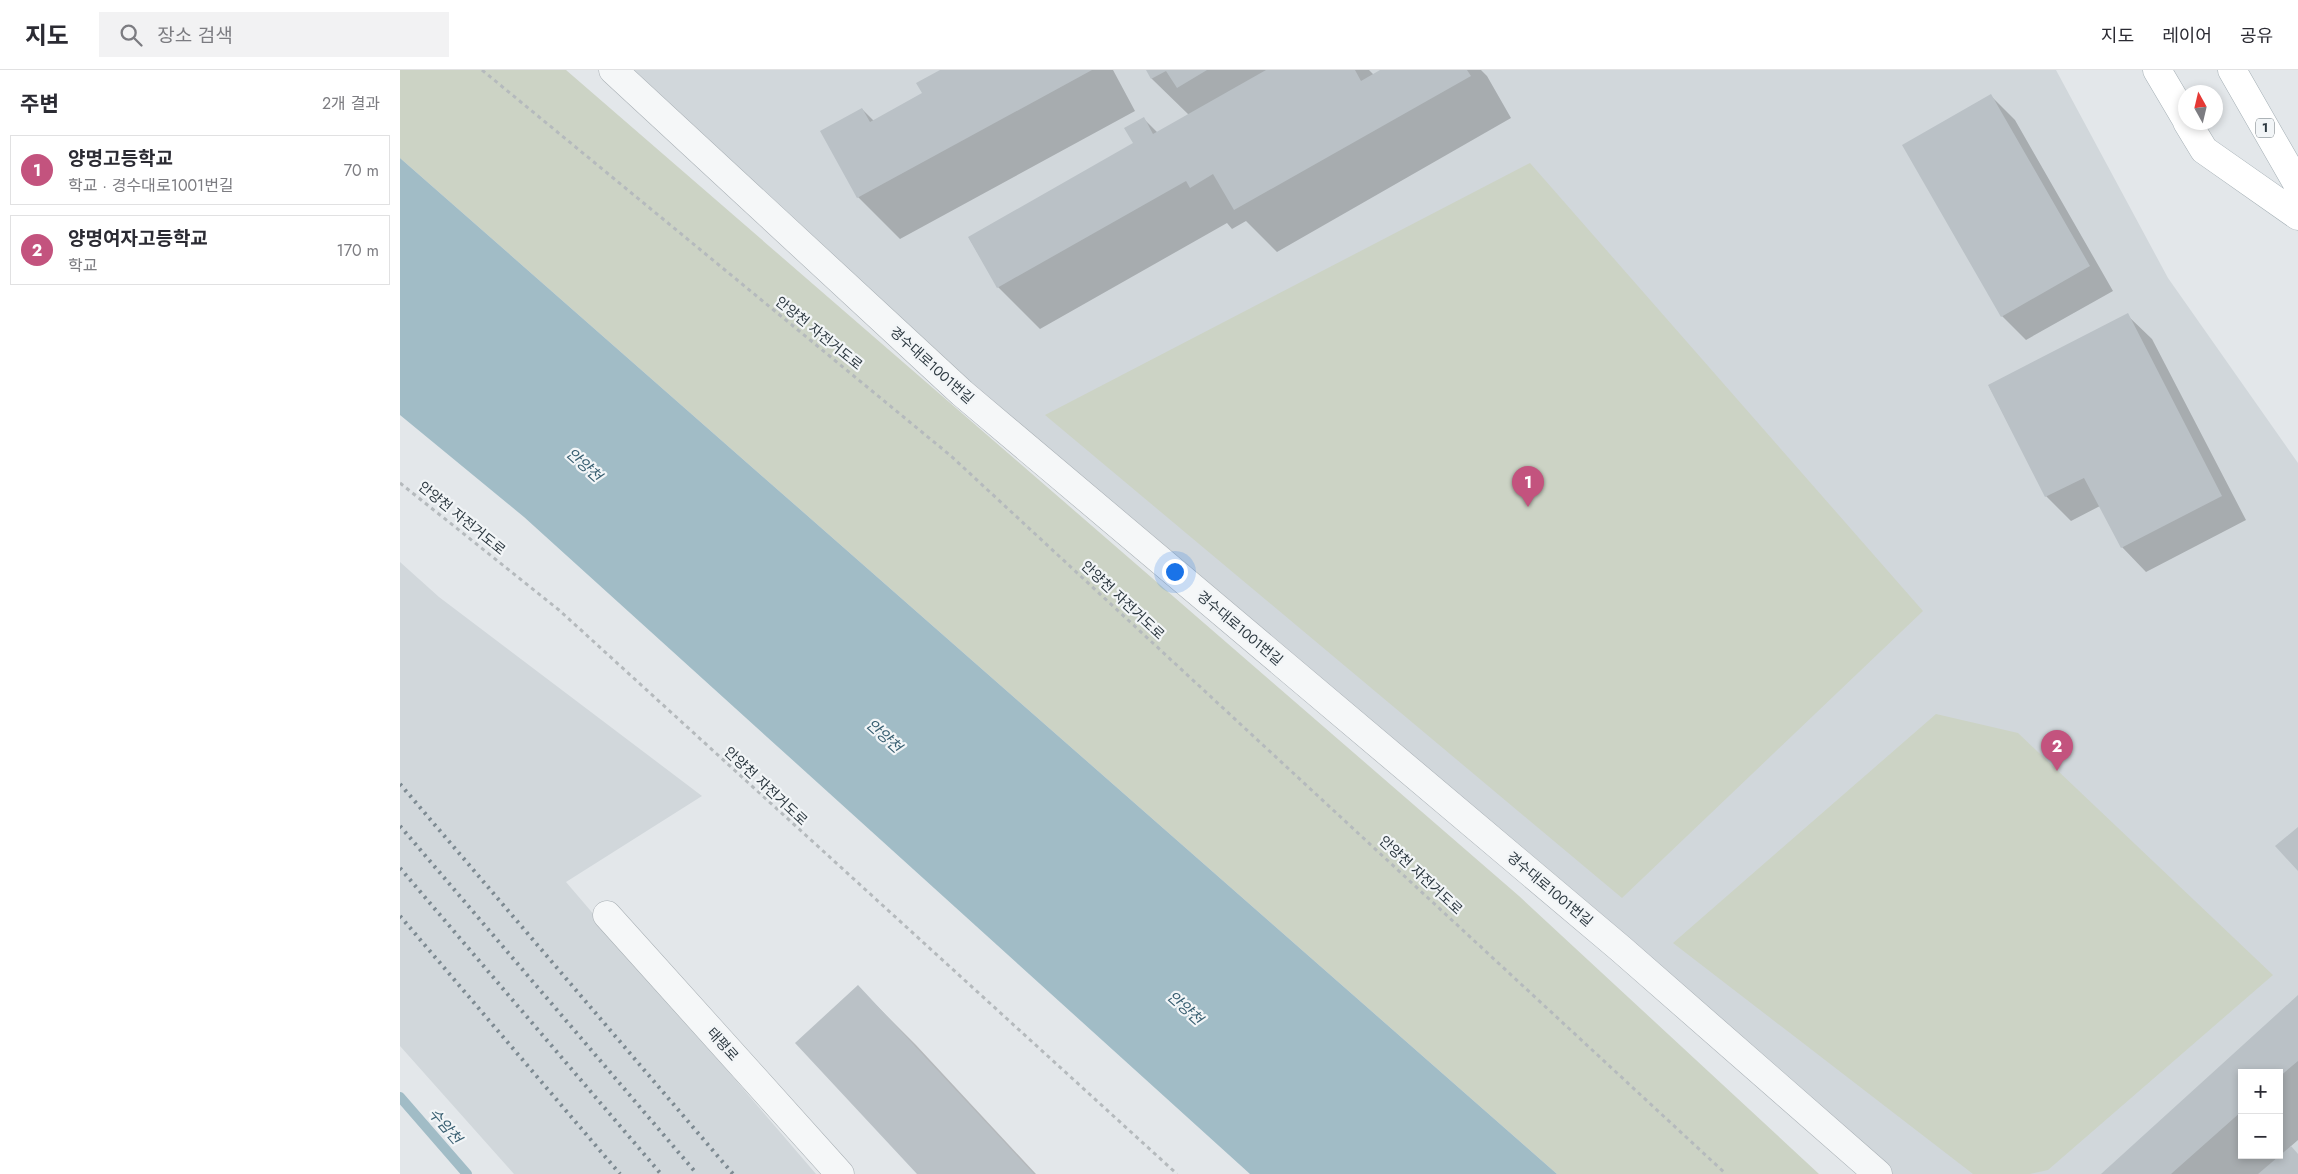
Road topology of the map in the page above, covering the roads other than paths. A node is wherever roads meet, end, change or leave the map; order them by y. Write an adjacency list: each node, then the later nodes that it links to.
1 (613, 70): 10 (street, 경수대로1001번길)
2 (2157, 70): 4 (main road)
3 (2232, 70): 6 (main road, 1)
4 (2178, 105)
5 (2192, 130): 7 (main road)
6 (2298, 186)
7 (2298, 216)
8 (606, 915): 9 (street, 태평로)
9 (840, 1174)
10 (1878, 1174)

